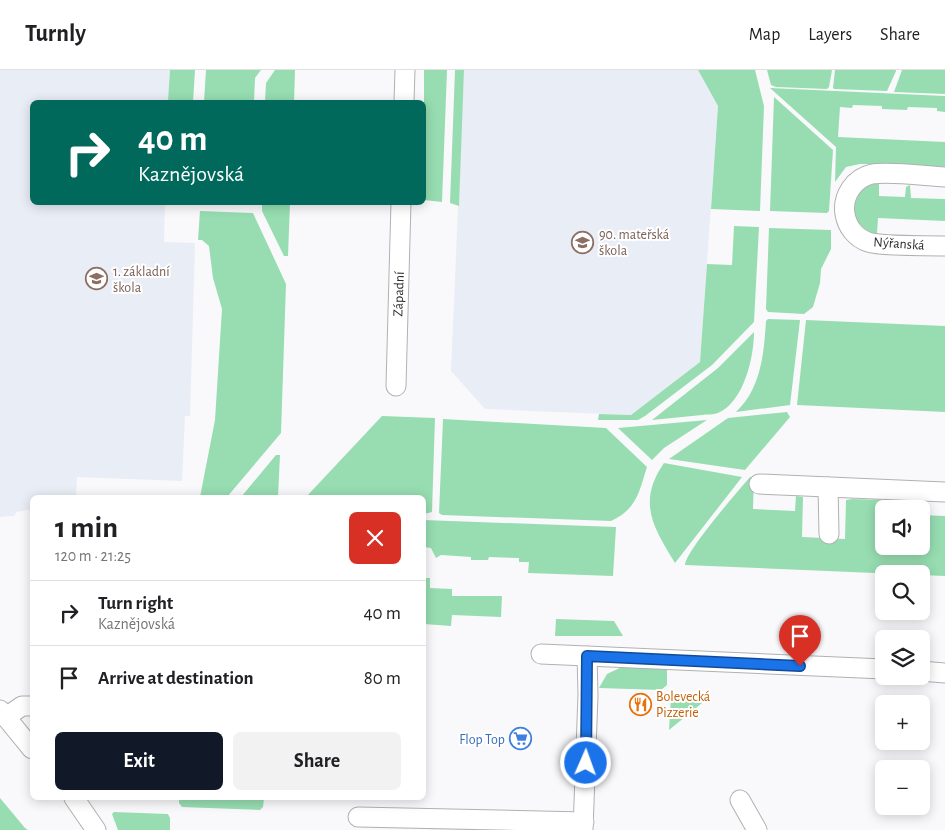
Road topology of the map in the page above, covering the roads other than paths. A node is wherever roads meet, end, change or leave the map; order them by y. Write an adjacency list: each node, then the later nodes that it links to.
1 (405, 70): 2 (street)
2 (404, 100)
3 (945, 177): 5 (street, Nýřanská)
4 (401, 205): 6 (street, Západní)
5 (945, 246)
6 (396, 386)
7 (759, 484): 8 (street)
8 (828, 487): 9 (street); 10 (street)
9 (945, 492)
10 (829, 534)
11 (540, 654): 12 (street)
12 (587, 656): 13 (street); 22 (street)
13 (875, 670)
14 (930, 672): 15 (street)
15 (945, 673)
16 (30, 706): 17 (street)
17 (3, 714): 18 (street)
18 (30, 746)
19 (75, 800): 23 (street)
20 (740, 800): 24 (street)
21 (358, 817): 22 (street)
22 (583, 826)
23 (96, 830)
24 (757, 830)

